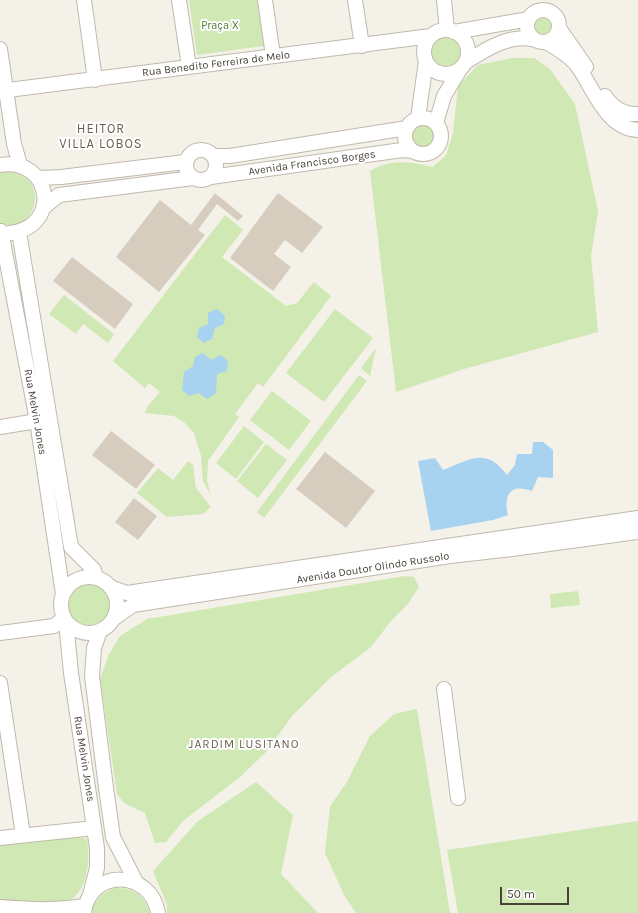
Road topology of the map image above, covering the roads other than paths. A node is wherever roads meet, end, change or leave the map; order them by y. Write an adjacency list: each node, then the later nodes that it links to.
1 (84, 0): 19 (street)
2 (179, 0): 18 (street)
3 (265, 0): 15 (street)
4 (355, 0): 13 (street)
5 (444, 0): 9 (street)
6 (552, 7): 7 (street); 8 (street)
7 (533, 10): 9 (street); 11 (street)
8 (559, 28): 12 (street); 21 (street)
9 (451, 31): 10 (street); 17 (street)
10 (431, 36): 13 (street, Rua Benedito Ferreira de Melo); 16 (street)
11 (532, 39): 12 (street); 17 (street)
12 (546, 42): 21 (street)
13 (362, 46): 15 (street, Rua Benedito Ferreira de Melo)
14 (0, 49): 20 (street)
15 (273, 56): 18 (street, Rua Benedito Ferreira de Melo)
16 (426, 60): 17 (street); 23 (street)
17 (462, 66): 24 (street)
18 (189, 67): 19 (street, Rua Benedito Ferreira de Melo)
19 (95, 80): 20 (street, Rua Benedito Ferreira de Melo)
20 (3, 91): 31 (street)
21 (598, 91): 22 (street); 26 (street)
22 (638, 114)
23 (418, 118): 24 (street); 25 (street)
24 (436, 123): 27 (street)
25 (407, 128): 27 (street); 28 (street, Avenida Francisco Borges)
26 (638, 130)
27 (413, 151): 32 (street, Avenida Francisco Borges)
28 (214, 156): 29 (street); 32 (street)
29 (185, 162): 33 (street); 34 (street)
30 (0, 165): 31 (street)
31 (20, 165): 33 (street)
32 (211, 177): 34 (street)
33 (38, 178): 35 (street)
34 (193, 178): 35 (street)
35 (44, 207): 37 (street)
36 (0, 231): 37 (street); 38 (street, Rua Melvin Jones)
37 (19, 232): 44 (street, Rua Melvin Jones)
38 (37, 421): 39 (street); 46 (street, Rua Melvin Jones)
39 (0, 427)
40 (638, 518): 41 (street, Avenida Doutor Olindo Russolo)
41 (614, 528): 42 (street, Avenida Doutor Olindo Russolo); 43 (street, Avenida Doutor Olindo Russolo)
42 (638, 532)
43 (511, 543): 45 (street, Avenida Doutor Olindo Russolo); 48 (street, Avenida Doutor Olindo Russolo)
44 (96, 578): 45 (street); 46 (street)
45 (110, 587): 48 (street)
46 (63, 594): 47 (street)
47 (65, 620): 49 (street); 50 (street); 54 (street, Rua Melvin Jones)
48 (113, 620): 49 (street)
49 (100, 631): 57 (street, Rua Melvin Jones)
50 (0, 633)
51 (0, 683): 55 (street)
52 (444, 689): 53 (street)
53 (458, 798)
54 (94, 828): 55 (street); 58 (street, Rua Melvin Jones)
55 (24, 835): 56 (street)
56 (0, 838)
57 (136, 882): 58 (street); 60 (street)
58 (86, 905): 59 (street)
59 (0, 907)
60 (158, 913)

